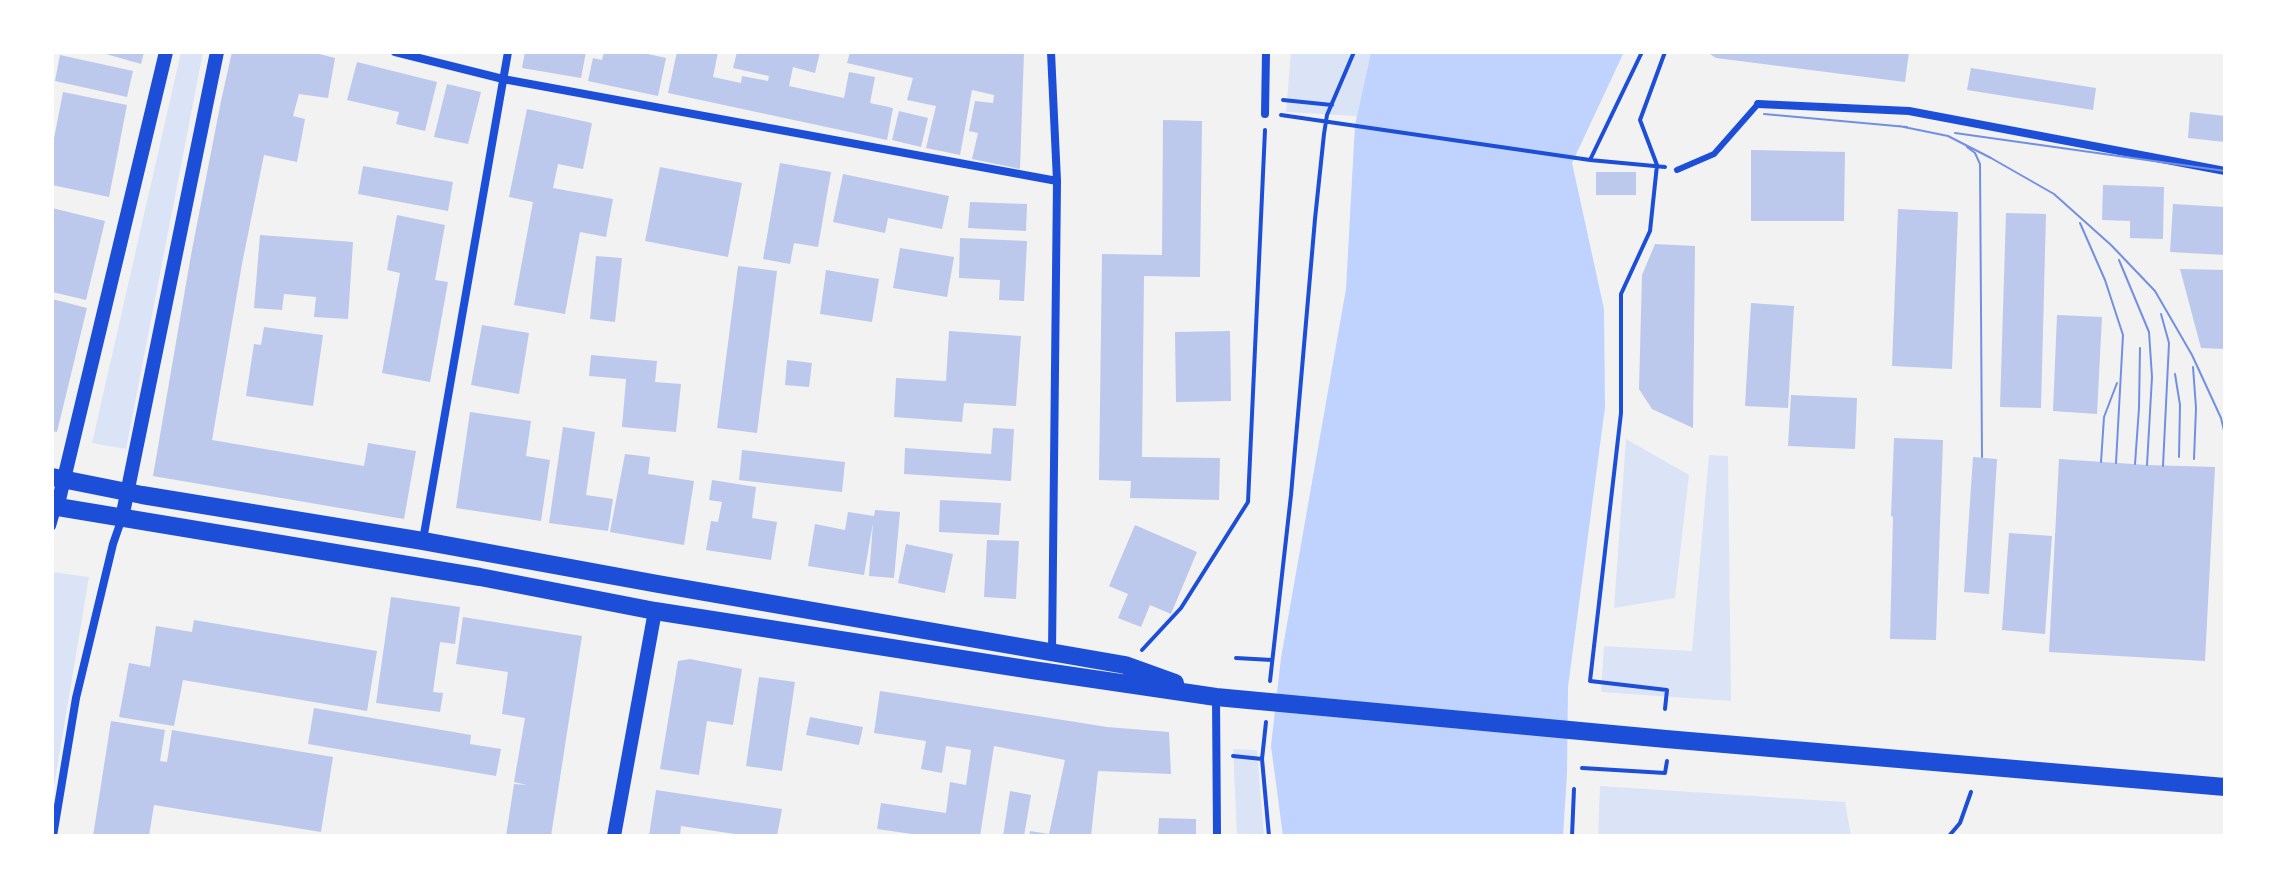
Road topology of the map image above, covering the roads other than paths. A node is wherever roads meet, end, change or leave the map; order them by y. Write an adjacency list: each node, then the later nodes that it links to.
1 (166, 52): 13 (street)
2 (217, 52): 14 (street)
3 (395, 52): 7 (street)
4 (508, 52): 7 (street)
5 (1051, 52): 12 (street)
6 (1266, 52): 9 (street)
7 (503, 79): 12 (street); 17 (street)
8 (1758, 104): 10 (lane); 11 (street)
9 (1265, 114)
10 (1677, 170)
11 (2225, 171)
12 (1057, 181): 20 (street)
13 (58, 479): 14 (main road); 15 (street)
14 (129, 492): 16 (street); 17 (main road)
15 (54, 513): 16 (main road)
16 (122, 518): 19 (main road); 23 (street)
17 (423, 541): 18 (main road)
18 (658, 584): 19 (street); 20 (main road)
19 (655, 611): 21 (main road); 24 (street)
20 (1052, 652): 21 (main road)
21 (1224, 697): 22 (main road); 25 (street)
22 (2225, 787)
23 (53, 836)
24 (614, 836)
25 (1217, 836)

